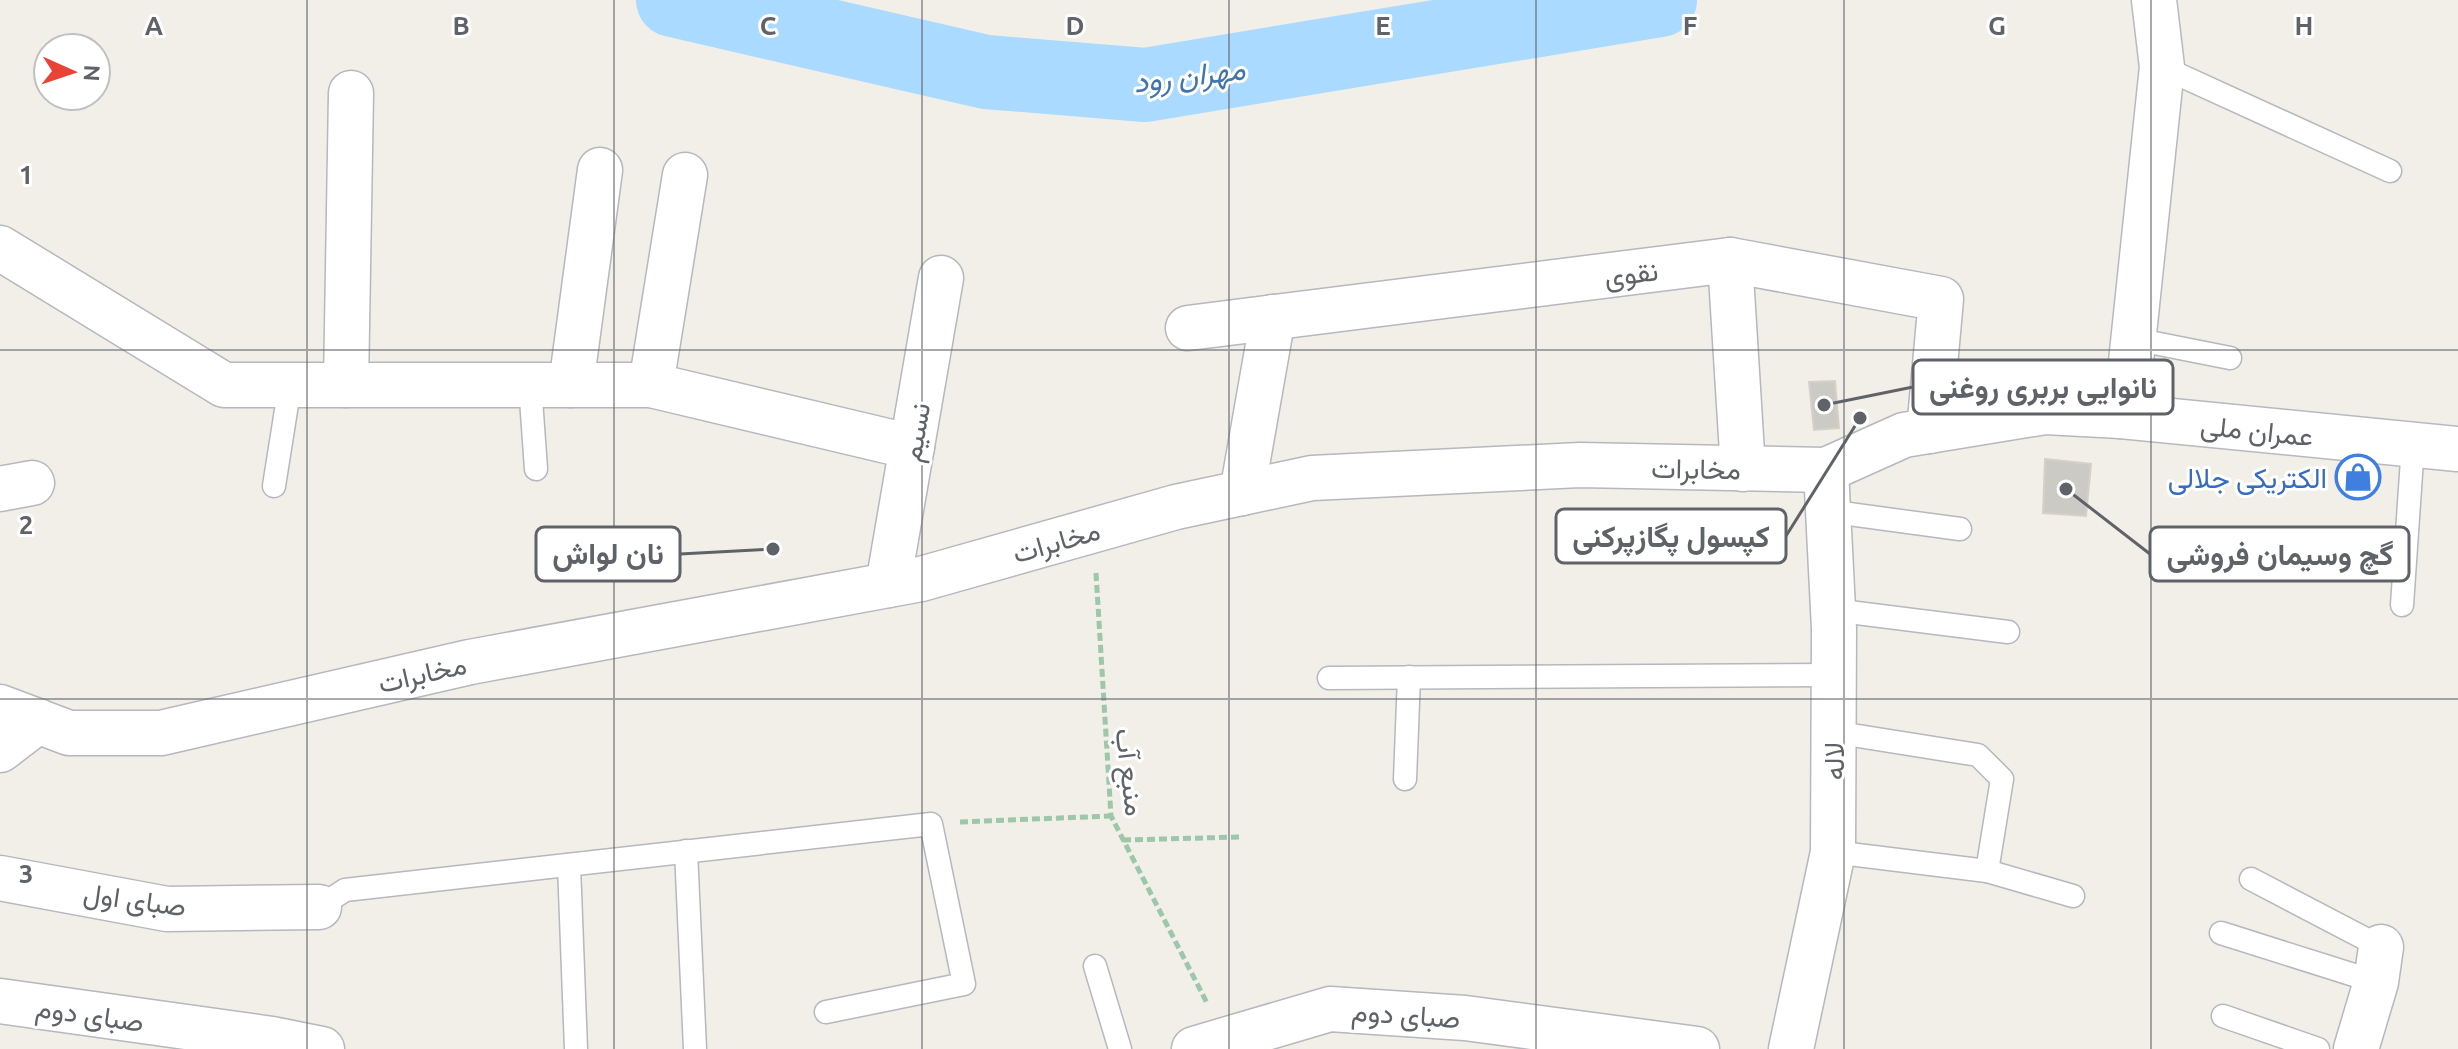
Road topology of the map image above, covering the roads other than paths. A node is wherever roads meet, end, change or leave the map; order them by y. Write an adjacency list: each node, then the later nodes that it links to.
1 (2154, 0): 2 (street)
2 (2162, 67): 5 (lane); 12 (street)
3 (351, 93): 15 (street)
4 (600, 170): 16 (street)
5 (2390, 171)
6 (685, 175): 17 (street)
7 (0, 248): 14 (street)
8 (1730, 260): 10 (street, نقوی); 19 (street, نقوی); 24 (street)
9 (941, 278): 21 (street, نسیم)
10 (1273, 317): 11 (street, نقوی); 27 (street)
11 (1188, 328)
12 (2134, 339): 13 (lane); 18 (street)
13 (2230, 358)
14 (290, 385): 15 (street); 25 (lane)
15 (346, 385): 16 (street)
16 (550, 385): 17 (street); 23 (lane)
17 (651, 385): 21 (street)
18 (2121, 416): 19 (street, مخابرات); 20 (street, عمران ملی)
19 (1929, 431): 26 (street, مخابرات)
20 (2413, 445): 22 (street, عمران ملی); 30 (lane)
21 (912, 447): 31 (street, نسیم)
22 (2458, 449)
23 (536, 469)
24 (1743, 469): 26 (street, مخابرات); 27 (street, مخابرات)
25 (274, 486)
26 (1826, 490): 28 (lane); 33 (street, لاله)
27 (1242, 493): 31 (street, مخابرات)
28 (1960, 529)
29 (2276, 547): 30 (lane)
30 (2404, 566): 32 (lane)
31 (888, 585): 38 (street, مخابرات)
32 (2402, 605)
33 (1833, 610): 34 (lane); 35 (street, لاله)
34 (2008, 632)
35 (1834, 675): 36 (lane); 39 (street, لاله)
36 (1409, 677): 37 (lane); 41 (lane)
37 (1329, 678)
38 (19, 714): 40 (street)
39 (1833, 732): 43 (street, لاله); 45 (lane)
40 (0, 750)
41 (1405, 779)
42 (686, 851): 44 (lane); 54 (lane); 60 (lane)
43 (1833, 852): 45 (lane); 63 (street, لاله)
44 (569, 865): 49 (lane); 59 (lane)
45 (1987, 871): 48 (lane)
46 (0, 878): 49 (street, صبای اول)
47 (2251, 879): 51 (lane)
48 (2073, 896)
49 (319, 907)
50 (2221, 933): 51 (lane)
51 (2378, 965): 65 (street)
52 (1095, 966): 61 (lane)
53 (0, 1001): 58 (street, صبای دوم)
54 (826, 1012)
55 (2223, 1016): 64 (lane)
56 (1210, 1044): 57 (street, صبای دوم)
57 (1611, 1044): 62 (street, صبای دوم)
58 (322, 1049)
59 (576, 1049)
60 (695, 1049)
61 (1120, 1049)
62 (1697, 1049)
63 (1791, 1049)
64 (2318, 1049)
65 (2356, 1049)

